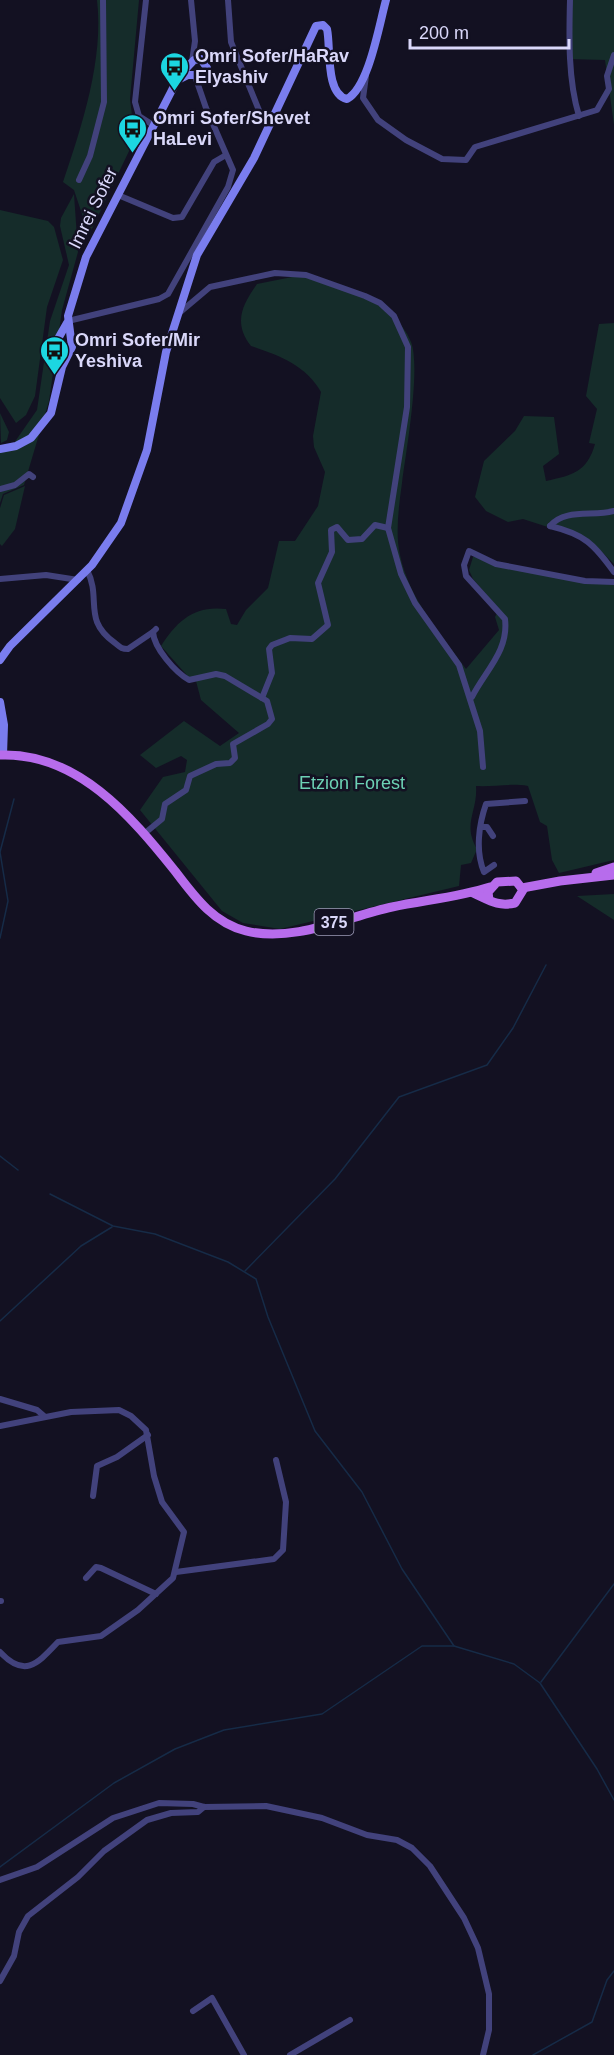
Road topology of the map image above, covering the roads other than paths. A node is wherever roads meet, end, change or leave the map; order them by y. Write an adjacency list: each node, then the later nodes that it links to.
1 (103, 0): 18 (street)
2 (146, 0): 15 (street)
3 (191, 0): 7 (street)
4 (228, 0): 16 (street)
5 (387, 0): 11 (street)
6 (570, 0): 14 (street)
7 (195, 41): 9 (street); 10 (street)
8 (614, 55): 14 (street)
9 (204, 61): 10 (street); 12 (street)
10 (191, 63): 12 (street); 13 (street, Imrei Sofer)
11 (366, 71): 14 (street); 16 (street)
12 (198, 75): 13 (street); 17 (street)
13 (176, 81): 15 (street, Imrei Sofer)
14 (579, 116)
15 (153, 125): 19 (street, Imrei Sofer)
16 (269, 127): 20 (street)
17 (226, 154): 19 (street); 21 (street)
18 (79, 180)
19 (118, 195): 21 (street, Imrei Sofer)
20 (178, 314): 31 (street); 32 (street)
21 (68, 322): 22 (street); 23 (street)
22 (59, 338): 23 (street); 24 (street)
23 (71, 342): 25 (street)
24 (56, 350): 25 (street); 26 (street)
25 (69, 352): 26 (street)
26 (60, 372): 27 (street)
27 (0, 449)
28 (33, 477): 29 (street)
29 (0, 489)
30 (614, 511): 33 (street)
31 (388, 528): 38 (street); 39 (street)
32 (87, 570): 35 (street); 39 (street)
33 (614, 572)
34 (0, 579): 35 (street)
35 (78, 580): 37 (street)
36 (614, 582): 38 (street)
37 (0, 660)
38 (472, 697): 42 (street)
39 (262, 698): 45 (street)
40 (0, 702): 41 (street)
41 (1, 755): 45 (main road, 375)
42 (483, 767)
43 (525, 801): 44 (street)
44 (481, 827): 46 (street); 47 (street)
45 (145, 833): 52 (main road, 375)
46 (494, 836)
47 (494, 865)
48 (614, 871): 49 (main road); 49 (main road, 375)
49 (578, 879): 51 (main road, 375)
50 (490, 887): 51 (main road, 375); 52 (main road, 375); 53 (main road)
51 (522, 888): 53 (main road)
52 (473, 893): 53 (main road)
53 (489, 900)
54 (0, 1399): 55 (street)
55 (44, 1416): 56 (street); 57 (street)
56 (0, 1426)
57 (148, 1435): 59 (street); 60 (street)
58 (276, 1460): 60 (street)
59 (93, 1496)
60 (176, 1572): 62 (street)
61 (86, 1578): 62 (street)
62 (156, 1594): 64 (street)
63 (0, 1652): 64 (street)
64 (7, 1659): 65 (street)
65 (0, 1664)
66 (204, 1807): 67 (street); 68 (street); 74 (street)
67 (0, 1880)
68 (0, 1981)
69 (193, 2011): 71 (street)
70 (350, 2020): 73 (street)
71 (243, 2052): 72 (street)
72 (234, 2055)
73 (290, 2055)
74 (483, 2055)

